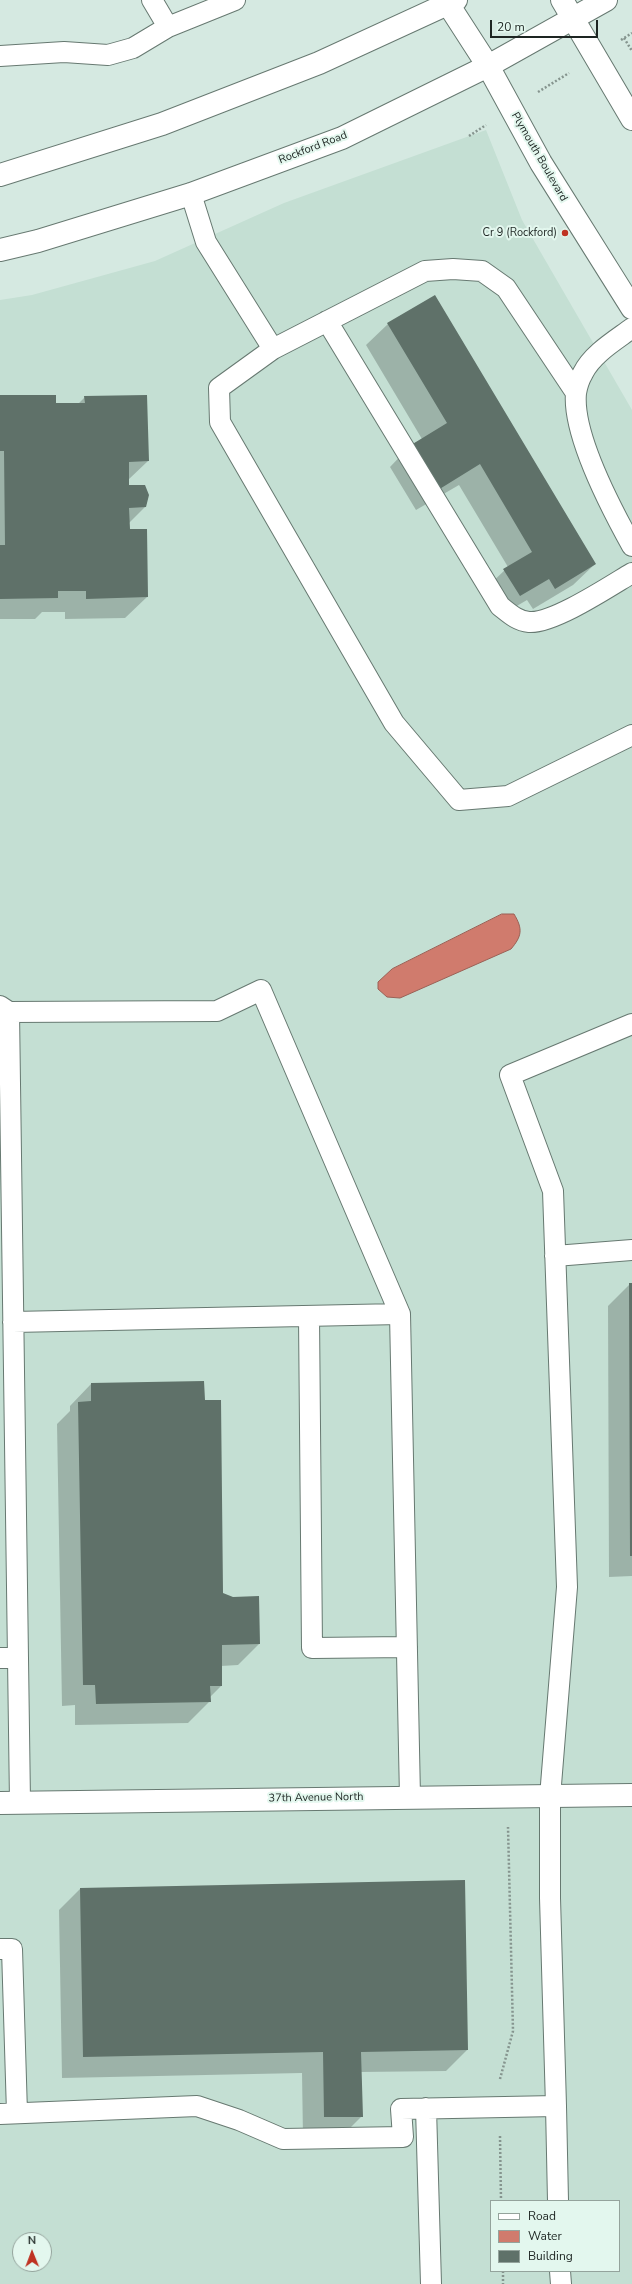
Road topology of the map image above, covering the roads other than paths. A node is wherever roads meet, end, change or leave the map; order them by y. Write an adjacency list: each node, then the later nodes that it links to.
1 (152, 0): 7 (lane)
2 (235, 0): 7 (lane)
3 (562, 0): 6 (main road)
4 (606, 0): 6 (main road, Rockford Road)
5 (450, 1): 9 (main road, Plymouth Boulevard); 11 (main road)
6 (572, 19): 9 (main road, Rockford Road); 10 (main road)
7 (168, 27): 8 (lane)
8 (0, 56)
9 (488, 66): 12 (main road, Rockford Road); 14 (main road, Plymouth Boulevard)
10 (632, 119)
11 (0, 175)
12 (191, 194): 13 (main road, Rockford Road); 17 (lane)
13 (0, 250)
14 (632, 308)
15 (327, 321): 17 (lane); 18 (lane); 20 (lane)
16 (632, 328): 18 (lane)
17 (273, 349): 21 (lane)
18 (576, 393): 19 (lane)
19 (632, 546)
20 (632, 573)
21 (632, 735)
22 (4, 1009): 26 (lane); 27 (lane)
23 (632, 1024): 25 (lane)
24 (632, 1250): 25 (lane)
25 (555, 1256): 34 (lane)
26 (6, 1264): 29 (lane)
27 (400, 1314): 28 (lane); 30 (lane)
28 (309, 1316): 29 (lane); 30 (lane)
29 (13, 1322): 31 (lane)
30 (407, 1647): 33 (lane)
31 (9, 1658): 35 (lane)
32 (632, 1795): 34 (main road, 37th Avenue North)
33 (410, 1797): 34 (main road, 37th Avenue North); 35 (main road, 37th Avenue North)
34 (550, 1797): 37 (lane)
35 (10, 1802)
36 (0, 1949): 39 (lane)
37 (556, 2106): 38 (lane); 40 (lane)
38 (426, 2108): 39 (lane); 42 (lane)
39 (8, 2113)
40 (558, 2200)
41 (560, 2272): 43 (lane)
42 (431, 2284)
43 (560, 2284)

